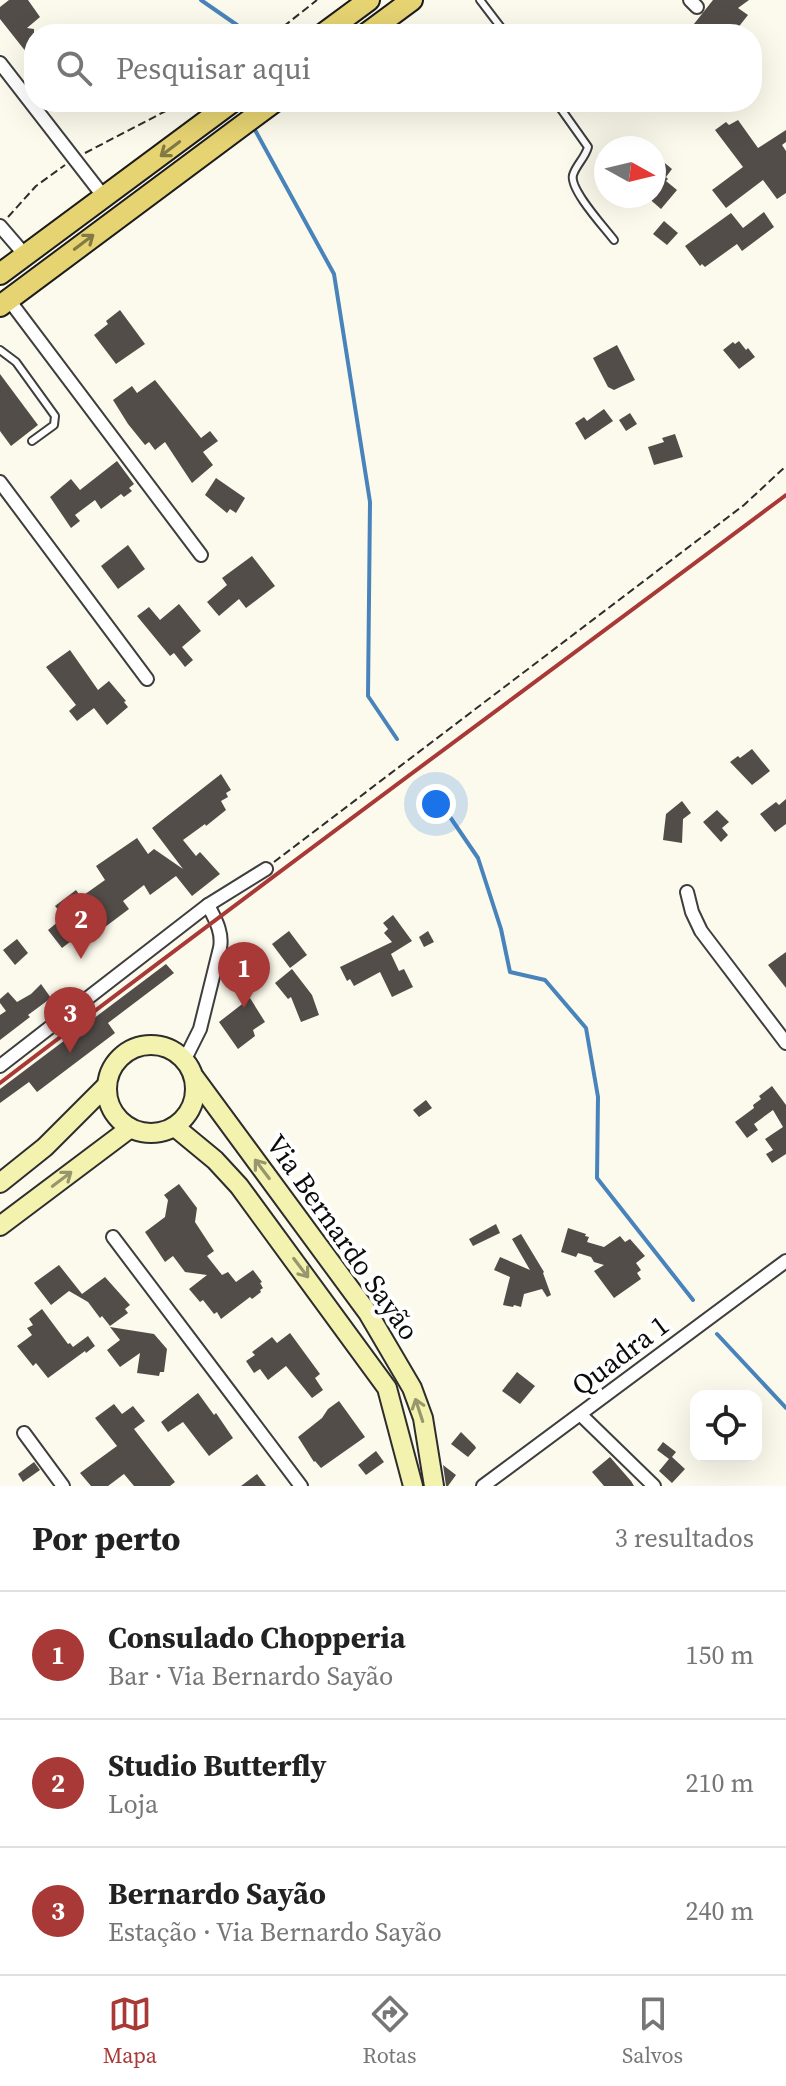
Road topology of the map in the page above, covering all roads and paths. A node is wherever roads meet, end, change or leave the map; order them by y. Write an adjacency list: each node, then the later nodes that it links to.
1 (317, 0): 5 (path)
2 (369, 0): 6 (main road)
3 (412, 0): 7 (main road)
4 (480, 0): 8 (lane)
5 (287, 24)
6 (337, 24)
7 (380, 24)
8 (498, 24)
9 (0, 63): 10 (street)
10 (24, 94)
11 (38, 112): 15 (street)
12 (219, 112): 15 (main road, one-way to 15)
13 (261, 112): 20 (main road, one-way to 13)
14 (563, 112): 18 (lane)
15 (104, 197): 17 (main road)
16 (0, 226): 19 (street)
17 (53, 235): 19 (main road); 20 (main road)
18 (614, 240)
19 (25, 255): 21 (main road)
20 (42, 275): 22 (main road)
21 (0, 277): 22 (main road)
22 (3, 301): 27 (street)
23 (0, 350): 24 (lane)
24 (32, 441)
25 (786, 466): 29 (path)
26 (0, 482): 28 (street)
27 (201, 555)
28 (147, 679)
29 (266, 869): 31 (street)
30 (687, 892): 32 (street)
31 (208, 905): 33 (street); 34 (street)
32 (786, 1043)
33 (185, 1059): 35 (main road); 36 (main road)
34 (0, 1066)
35 (195, 1078): 37 (main road); 48 (main road, Via Bernardo Sayão, one-way to 35)
36 (106, 1086): 38 (main road); 39 (main road)
37 (175, 1127): 38 (main road); 47 (main road, Via Bernardo Sayão, one-way to 47)
38 (129, 1129): 40 (main road, one-way to 38)
39 (0, 1183)
40 (0, 1226)
41 (113, 1237): 46 (street)
42 (786, 1261): 43 (street, Quadra 1)
43 (581, 1415): 49 (street, Quadra 1); 50 (street)
44 (24, 1433): 45 (street)
45 (63, 1486)
46 (301, 1486)
47 (413, 1486)
48 (434, 1486)
49 (483, 1486)
50 (654, 1486)

